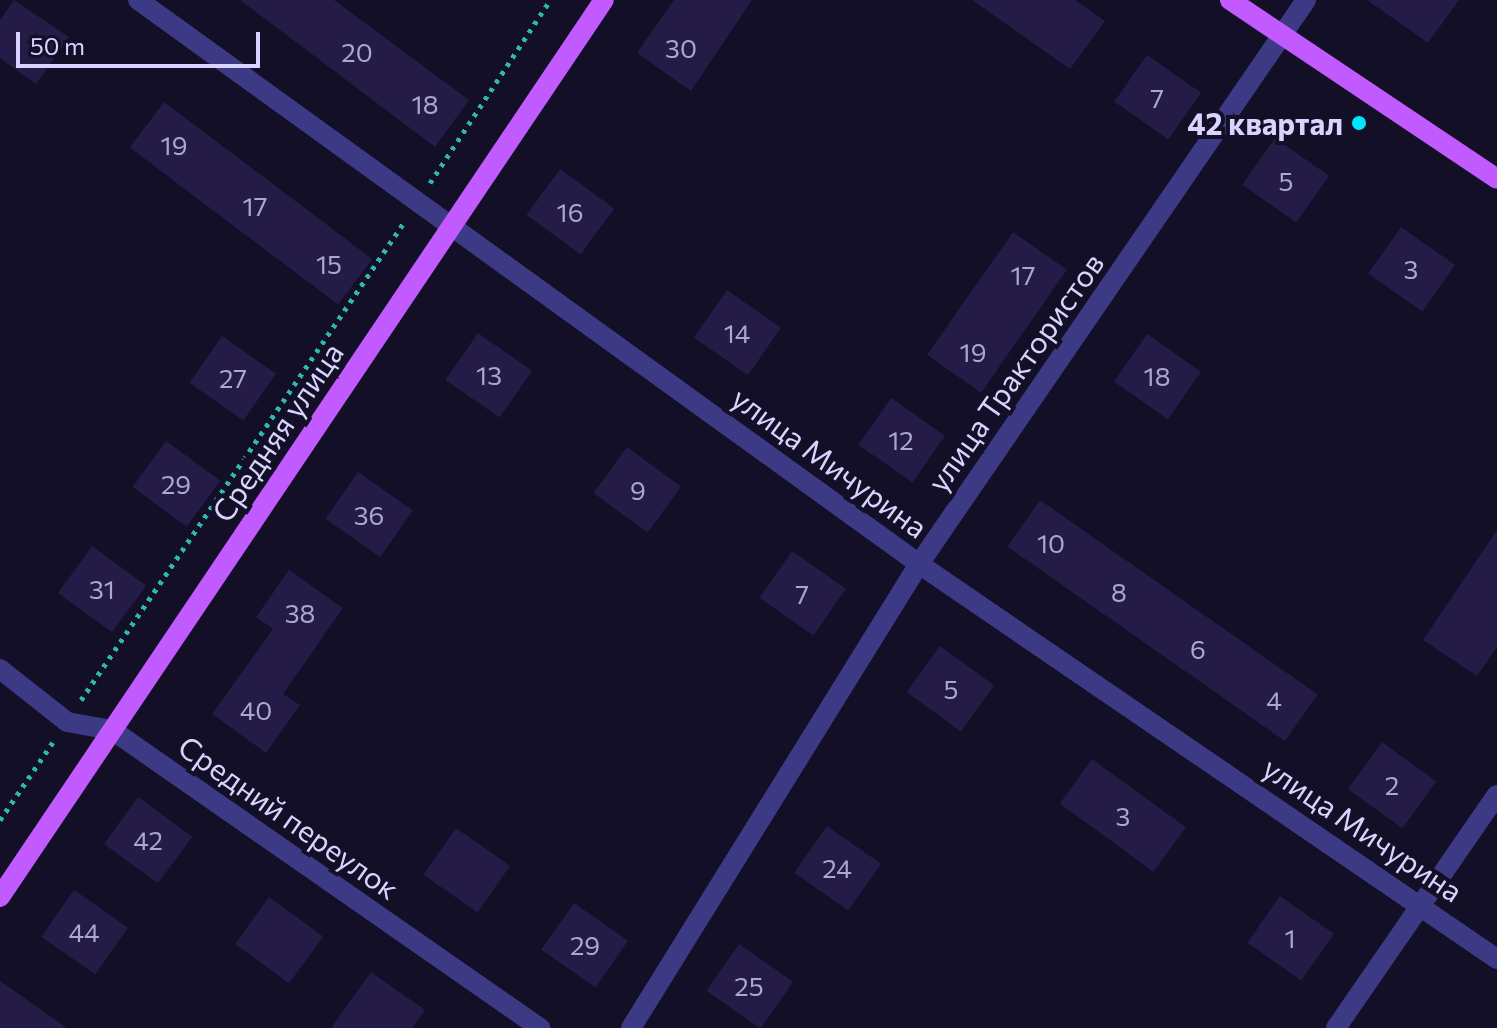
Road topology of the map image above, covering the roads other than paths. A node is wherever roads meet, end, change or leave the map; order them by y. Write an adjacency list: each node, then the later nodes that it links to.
1 (138, 0): 7 (street, улица Мичурина)
2 (604, 0): 7 (main road, Средняя улица)
3 (1230, 0): 5 (main road)
4 (1306, 0): 5 (street, улица Трактористов)
5 (1283, 36): 6 (main road); 8 (street, улица Трактористов)
6 (1497, 179)
7 (453, 225): 8 (street, улица Мичурина); 10 (main road, Средняя улица)
8 (919, 564): 13 (street, улица Мичурина); 16 (street, улица Трактористов)
9 (0, 669): 10 (street, Средний переулок)
10 (112, 730): 12 (main road, Средняя улица); 15 (street, Средний переулок)
11 (1497, 795): 13 (street)
12 (0, 897)
13 (1423, 906): 14 (street, улица Мичурина); 17 (street)
14 (1497, 959)
15 (540, 1028)
16 (631, 1028)
17 (1336, 1028)

